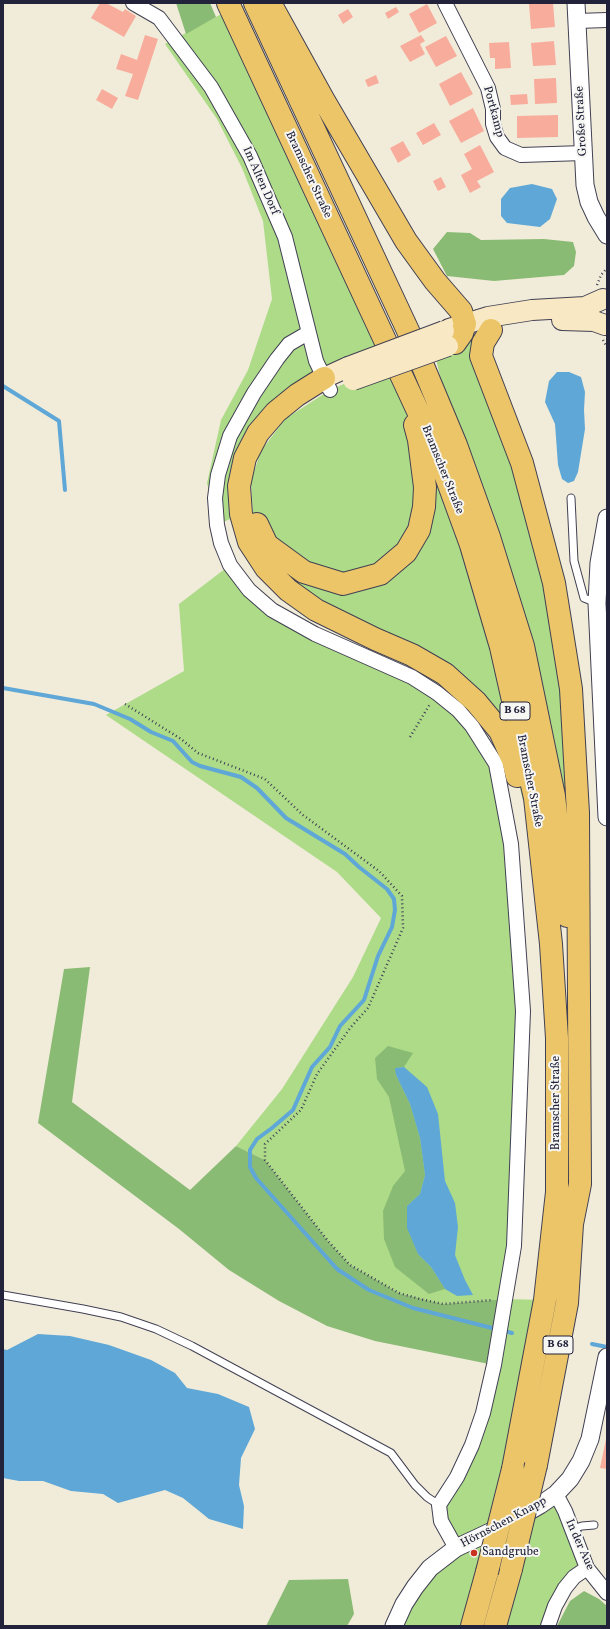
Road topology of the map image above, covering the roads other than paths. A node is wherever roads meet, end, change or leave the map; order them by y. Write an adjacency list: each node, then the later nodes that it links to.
1 (133, 3): 15 (street, Im Alten Dorf)
2 (228, 3): 17 (highway, Bramscher Straße / B 68)
3 (255, 3): 24 (highway, B 68)
4 (270, 3): 12 (highway)
5 (446, 3): 9 (street, Portkamp)
6 (576, 3): 8 (street, Große Straße)
7 (607, 20): 8 (street)
8 (577, 21): 9 (street, Große Straße)
9 (584, 152): 10 (street, Große Straße)
10 (607, 234)
11 (605, 292): 12 (main road); 13 (main road)
12 (465, 324): 16 (highway)
13 (606, 328): 14 (main road)
14 (491, 330): 16 (main road); 24 (highway)
15 (308, 333): 18 (street, Im Alten Dorf); 28 (street)
16 (449, 340): 18 (main road, bridge)
17 (400, 372): 18 (highway); 23 (highway, Bramscher Straße / B 68)
18 (327, 384): 23 (highway)
19 (571, 498): 21 (lane)
20 (607, 518): 21 (street)
21 (597, 603): 22 (street)
22 (607, 817)
23 (540, 841): 35 (highway, Bramscher Straße / B 68, bridge)
24 (580, 1039): 36 (highway, B 68, bridge)
25 (3, 1294): 28 (lane)
26 (607, 1357): 27 (street, Hörnschen Knapp)
27 (556, 1494): 30 (street, In der Aue); 31 (street, Hörnschen Knapp)
28 (439, 1505): 31 (street)
29 (594, 1525): 30 (lane)
30 (572, 1529): 32 (street, In der Aue)
31 (456, 1548): 34 (street, Hörnschen Knapp)
32 (587, 1568): 33 (street, In der Aue); 37 (street)
33 (607, 1592)
34 (394, 1626)
35 (472, 1626)
36 (495, 1626)
37 (548, 1626)

